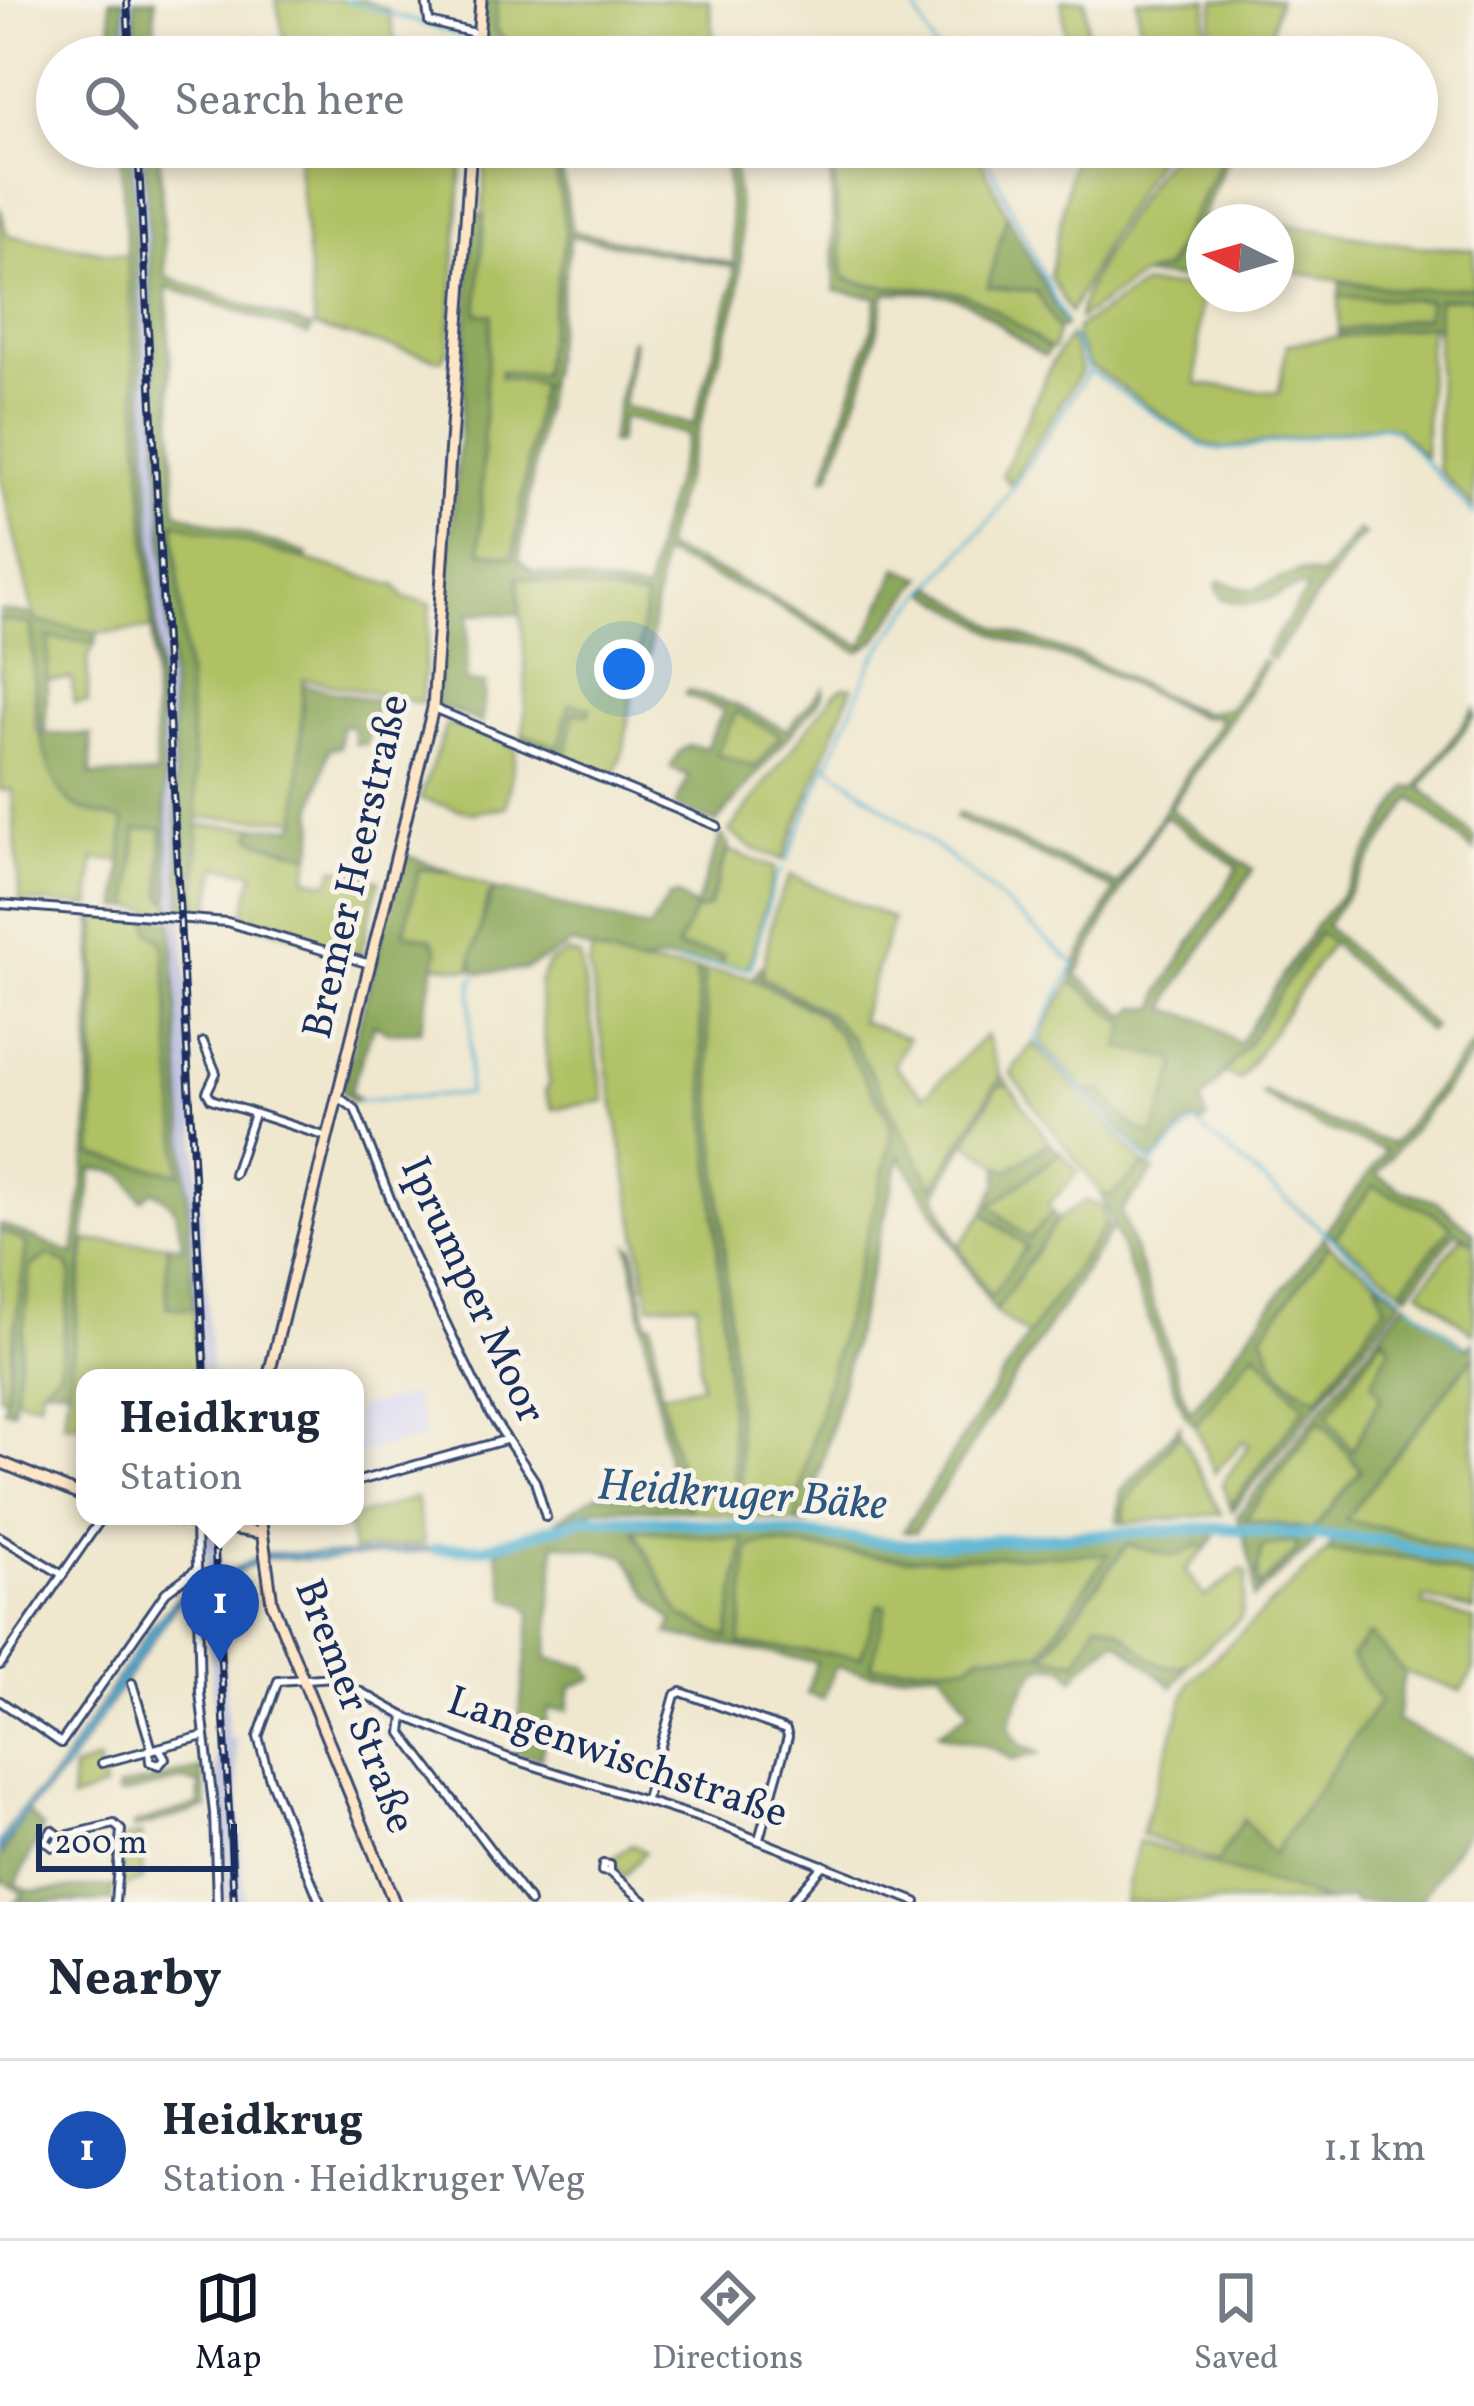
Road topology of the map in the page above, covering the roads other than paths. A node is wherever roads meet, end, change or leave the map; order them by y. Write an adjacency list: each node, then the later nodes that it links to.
1 (426, 0): 3 (street)
2 (481, 0): 4 (main road)
3 (460, 36)
4 (479, 36)
5 (470, 168): 6 (main road, Bremer Heerstraße)
6 (433, 708): 7 (street); 9 (main road, Bremer Heerstraße)
7 (717, 826)
8 (0, 904): 9 (street)
9 (370, 964): 11 (main road, Bremer Heerstraße)
10 (203, 1042): 12 (street)
11 (337, 1096): 13 (main road, Bremer Heerstraße); 16 (street, Iprumper Moor)
12 (254, 1114): 13 (street); 14 (street)
13 (327, 1137): 15 (main road, Bremer Heerstraße)
14 (234, 1174)
15 (270, 1369)
16 (505, 1440): 18 (street); 20 (street, Iprumper Moor)
17 (0, 1462): 19 (main road)
18 (364, 1479)
19 (76, 1493)
20 (546, 1517)
21 (97, 1525): 28 (street)
22 (196, 1525): 27 (street)
23 (203, 1525): 25 (main road)
24 (261, 1525): 25 (main road)
25 (261, 1533): 30 (main road, Bremer Straße)
26 (0, 1537): 28 (street)
27 (198, 1573): 32 (street); 34 (street)
28 (63, 1575): 29 (street)
29 (0, 1665)
30 (300, 1676): 33 (street, Langenwischstraße); 44 (street); 45 (main road, Bremer Straße)
31 (132, 1683): 35 (street)
32 (0, 1701)
33 (404, 1716): 37 (street, Langenwischstraße); 46 (street)
34 (204, 1736): 35 (street); 43 (street)
35 (154, 1749): 36 (street)
36 (102, 1763)
37 (646, 1799): 39 (street, Langenwischstraße); 39 (street)
38 (61, 1837): 42 (street)
39 (759, 1839): 40 (street, Langenwischstraße)
40 (823, 1865): 48 (street); 49 (street, Langenwischstraße)
41 (610, 1872): 47 (street)
42 (115, 1902)
43 (218, 1902)
44 (320, 1902)
45 (394, 1902)
46 (530, 1902)
47 (645, 1902)
48 (791, 1902)
49 (916, 1902)

